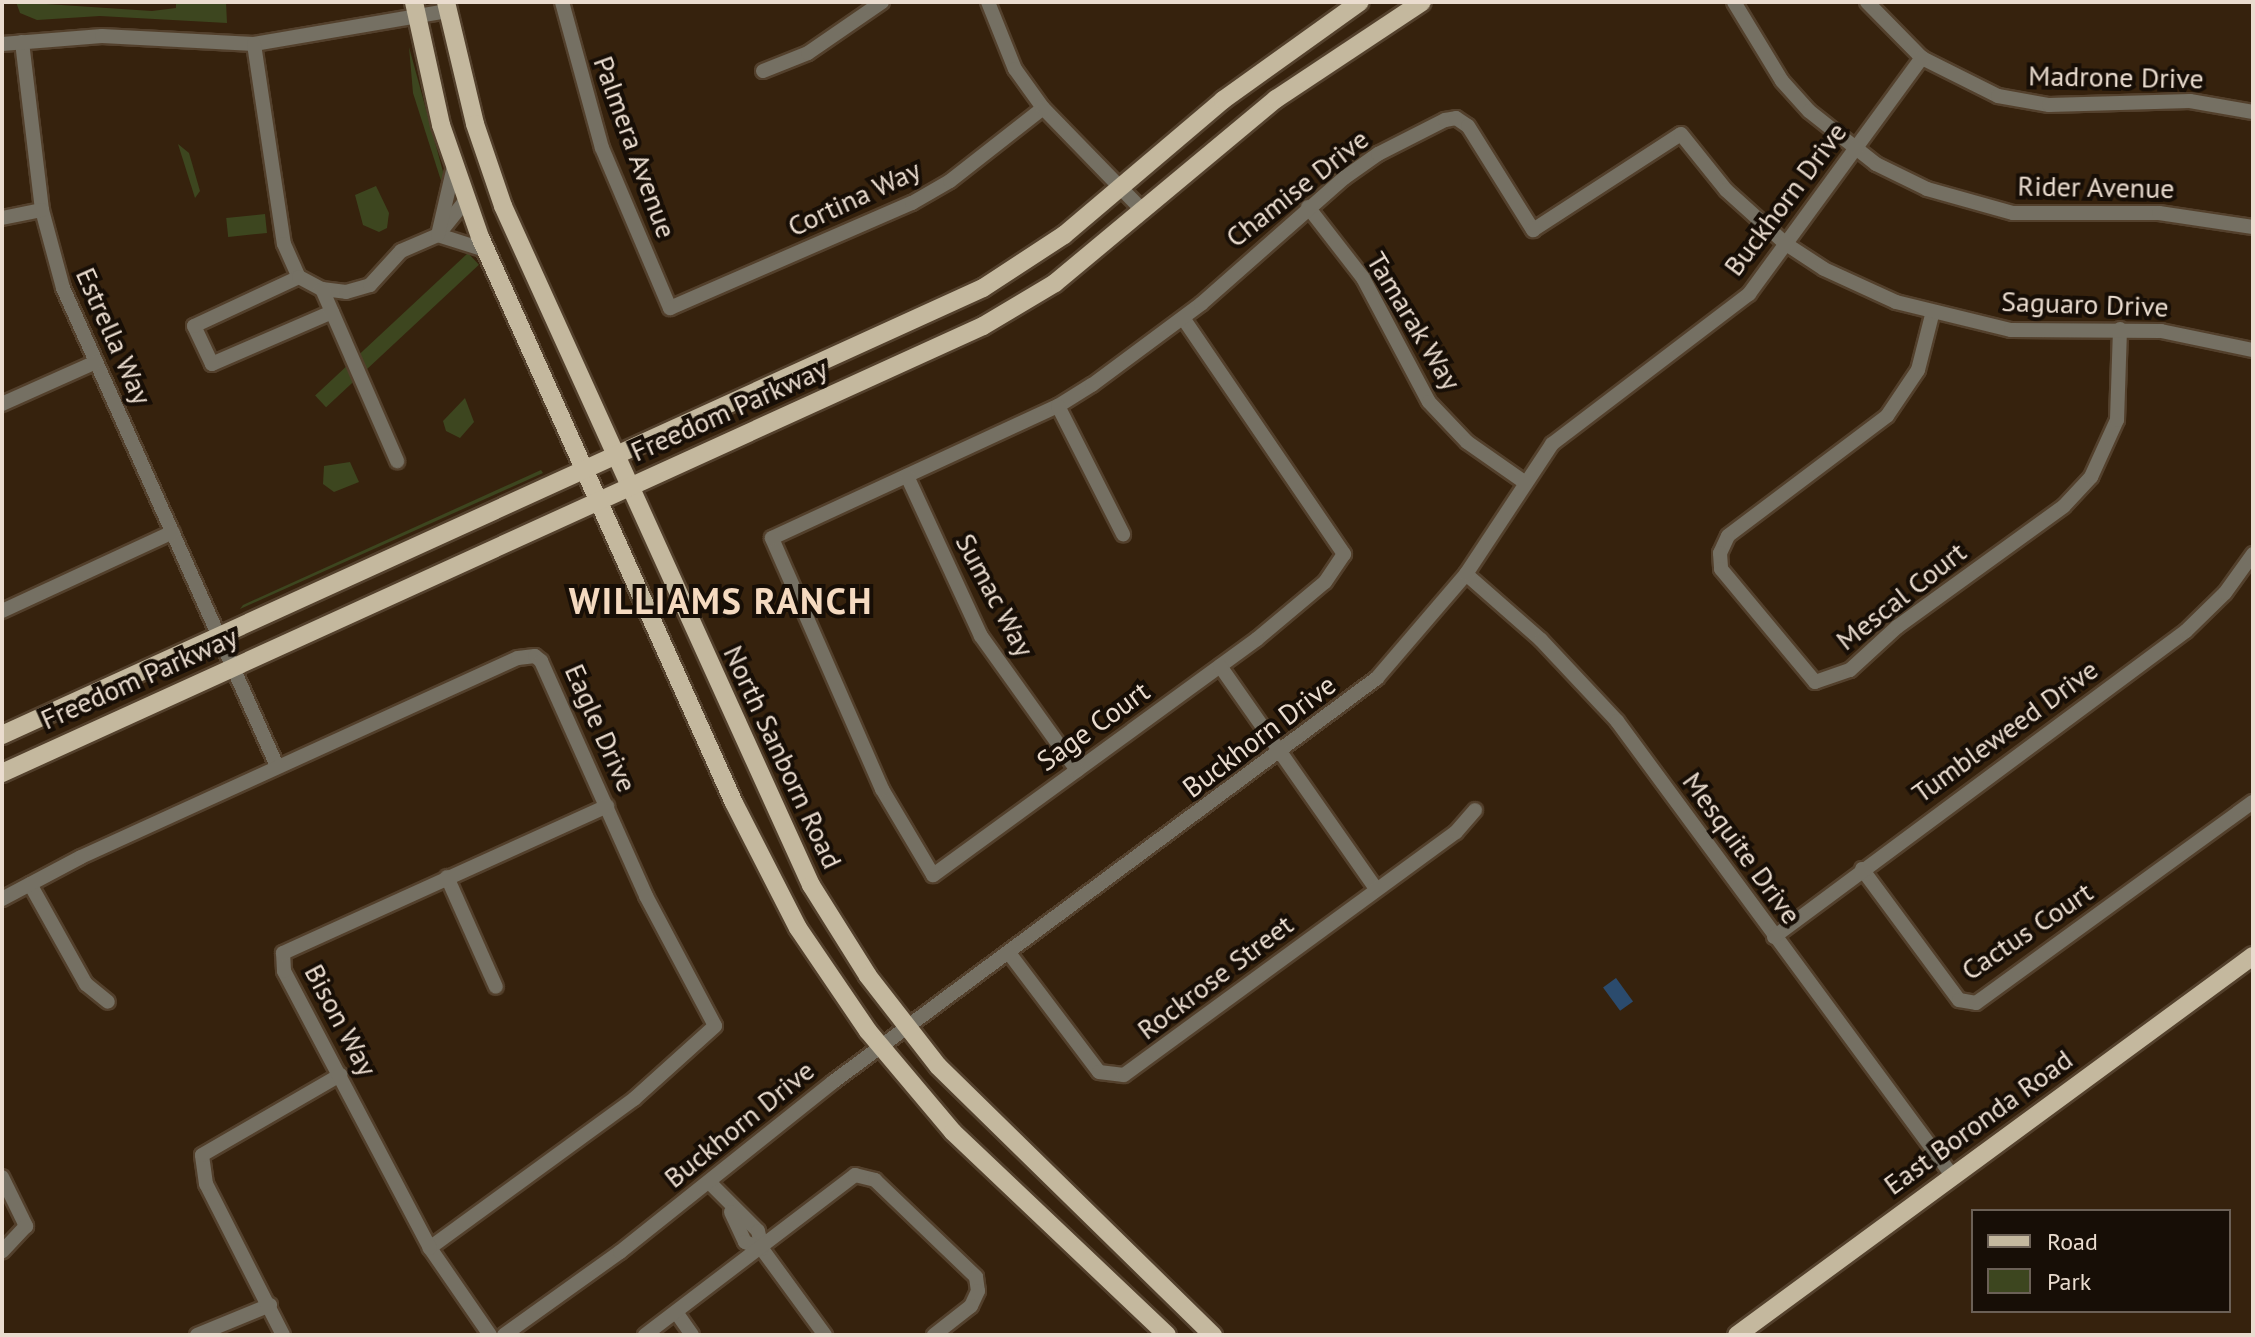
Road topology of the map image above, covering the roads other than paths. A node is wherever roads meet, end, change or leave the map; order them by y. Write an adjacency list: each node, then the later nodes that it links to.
1 (562, 2): 31 (street, Palmera Avenue)
2 (882, 2): 14 (street)
3 (988, 2): 15 (street)
4 (1360, 2): 19 (main road, Freedom Parkway)
5 (1422, 2): 23 (main road, Freedom Parkway)
6 (1734, 2): 17 (street, Rider Avenue)
7 (1867, 2): 13 (street, Madrone Drive)
8 (446, 7): 9 (street); 40 (main road, North Sanborn Road)
9 (416, 8): 12 (street); 18 (main road)
10 (22, 42): 11 (street); 12 (street); 22 (street, Estrella Way)
11 (2, 44)
12 (254, 44): 29 (street)
13 (1922, 58): 16 (street, Madrone Drive); 17 (street, Buckhorn Drive)
14 (763, 71)
15 (1043, 108): 19 (street); 31 (street, Cortina Way)
16 (2253, 112)
17 (1855, 149): 25 (street, Rider Avenue); 27 (street, Buckhorn Drive)
18 (454, 166): 20 (main road); 26 (street)
19 (1122, 188): 23 (street); 40 (main road, Freedom Parkway)
20 (466, 200): 26 (street); 28 (main road)
21 (1308, 207): 27 (street, Chamise Drive); 34 (street, Chamise Drive); 44 (street, Tamarak Way)
22 (42, 210): 24 (street); 37 (street, Estrella Way)
23 (1143, 211): 45 (main road, Freedom Parkway)
24 (2, 218)
25 (2253, 227)
26 (438, 235): 28 (street); 30 (street)
27 (1786, 244): 33 (street, Saguaro Drive); 44 (street, Buckhorn Drive)
28 (485, 250): 42 (main road)
29 (299, 277): 30 (street); 32 (street)
30 (322, 289): 32 (street)
31 (670, 308)
32 (332, 312): 41 (street)
33 (1932, 315): 35 (street, Saguaro Drive); 35 (street, Mescal Court)
34 (1183, 318): 39 (street, Chamise Drive); 55 (street, Sage Court)
35 (2120, 329): 36 (street, Saguaro Drive)
36 (2253, 350)
37 (96, 362): 38 (street); 47 (street, Estrella Way)
38 (2, 404)
39 (1058, 406): 43 (street, Chamise Drive); 48 (street)
40 (615, 457): 42 (main road, Freedom Parkway); 45 (main road, North Sanborn Road)
41 (397, 461)
42 (585, 470): 46 (main road); 53 (main road, Freedom Parkway)
43 (907, 476): 49 (street, Chamise Drive); 59 (street, Sumac Way)
44 (1523, 481): 51 (street, Buckhorn Drive)
45 (628, 486): 46 (main road, Freedom Parkway); 74 (main road, North Sanborn Road)
46 (599, 499): 54 (main road, Freedom Parkway); 75 (main road)
47 (173, 532): 52 (street); 53 (street, Estrella Way)
48 (1123, 534)
49 (772, 538): 59 (street, Sage Court)
50 (2253, 554): 64 (street, Tumbleweed Drive)
51 (1466, 574): 57 (street, Buckhorn Drive); 69 (street, Mesquite Drive)
52 (2, 611)
53 (220, 634): 54 (street, Estrella Way); 56 (main road, Freedom Parkway)
54 (233, 666): 58 (street, Estrella Way); 60 (main road, Freedom Parkway)
55 (1220, 666): 57 (street); 59 (street, Sage Court)
56 (2, 735)
57 (1280, 754): 67 (street); 70 (street, Buckhorn Drive)
58 (277, 766): 62 (street, Eagle Drive); 66 (street, Eagle Drive)
59 (1077, 770)
60 (2, 773)
61 (2253, 802): 64 (street, Cactus Court)
62 (607, 806): 65 (street, Bison Way); 80 (street, Eagle Drive)
63 (1475, 810): 67 (street, Rockrose Street)
64 (1862, 869): 69 (street, Tumbleweed Drive)
65 (447, 877): 72 (street); 76 (street, Bison Way)
66 (30, 884): 68 (street, Eagle Drive); 73 (street)
67 (1376, 889): 70 (street, Rockrose Street)
68 (2, 899)
69 (1774, 937): 77 (street, Mesquite Drive)
70 (1009, 953): 74 (street, Buckhorn Drive)
71 (2253, 956): 77 (main road, East Boronda Road)
72 (496, 987)
73 (108, 1002)
74 (907, 1029): 75 (street, Buckhorn Drive); 94 (main road, North Sanborn Road)
75 (881, 1048): 79 (street, Buckhorn Drive); 93 (main road)
76 (340, 1075): 80 (street, Bison Way); 83 (street)
77 (1951, 1174): 95 (main road, East Boronda Road)
78 (2, 1177): 82 (street)
79 (709, 1182): 81 (street); 88 (street, Buckhorn Drive)
80 (430, 1248): 87 (street, Bison Way)
81 (762, 1249): 84 (street); 91 (street); 92 (street)
82 (2, 1252)
83 (270, 1305): 85 (street); 86 (street)
84 (676, 1312): 89 (street); 90 (street)
85 (197, 1335)
86 (283, 1335)
87 (490, 1335)
88 (504, 1335)
89 (645, 1335)
90 (692, 1335)
91 (825, 1335)
92 (934, 1335)
93 (1167, 1335)
94 (1213, 1335)
95 (1737, 1335)

